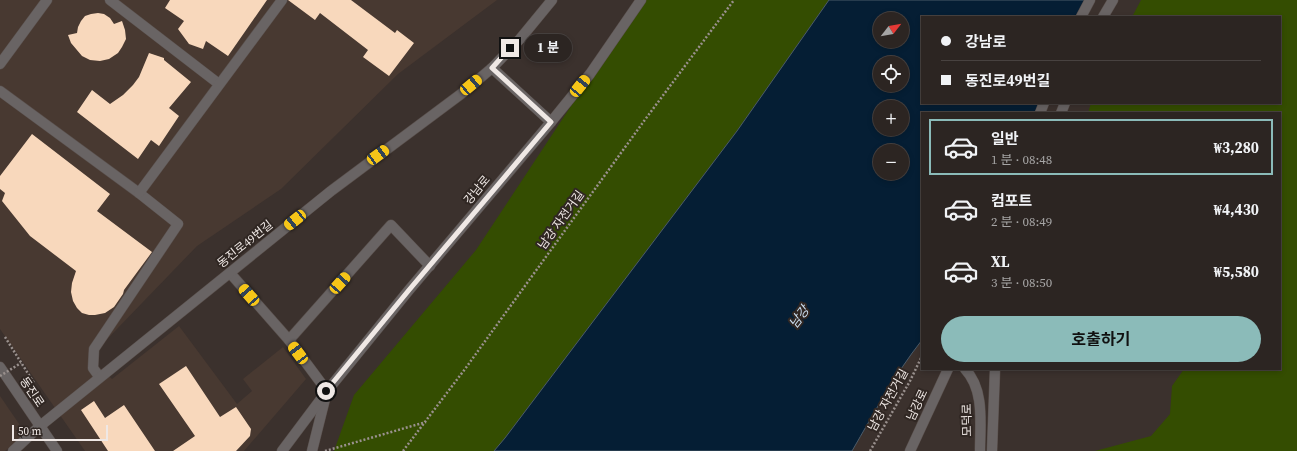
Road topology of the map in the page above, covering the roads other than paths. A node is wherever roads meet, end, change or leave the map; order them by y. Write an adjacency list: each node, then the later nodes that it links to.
1 (47, 0): 10 (street)
2 (110, 0): 12 (street)
3 (282, 0): 12 (street)
4 (552, 0): 11 (street, 동진로49번길)
5 (641, 0): 14 (street, 강남로)
6 (1090, 0): 8 (street)
7 (1113, 0): 9 (street)
8 (1082, 16)
9 (1104, 16)
10 (0, 64)
11 (492, 68): 14 (street); 17 (street, 동진로49번길)
12 (219, 84): 15 (street)
13 (0, 91): 15 (street)
14 (551, 122): 16 (street, 강남로)
15 (139, 193): 23 (street)
16 (430, 266): 18 (street); 24 (street, 강남로)
17 (230, 273): 18 (street); 25 (street, 동진로49번길)
18 (289, 340): 24 (street)
19 (0, 367): 25 (street, 동진로)
20 (948, 370): 30 (street, 남강로)
21 (966, 370): 31 (street, 모덕로)
22 (995, 370): 32 (street)
23 (98, 375)
24 (326, 391): 28 (street, 강남로); 29 (street, 강남로)
25 (40, 426): 26 (street, 동진로49번길); 27 (street, 동진로)
26 (13, 451)
27 (57, 451)
28 (282, 451)
29 (312, 451)
30 (910, 451)
31 (980, 451)
32 (992, 451)

